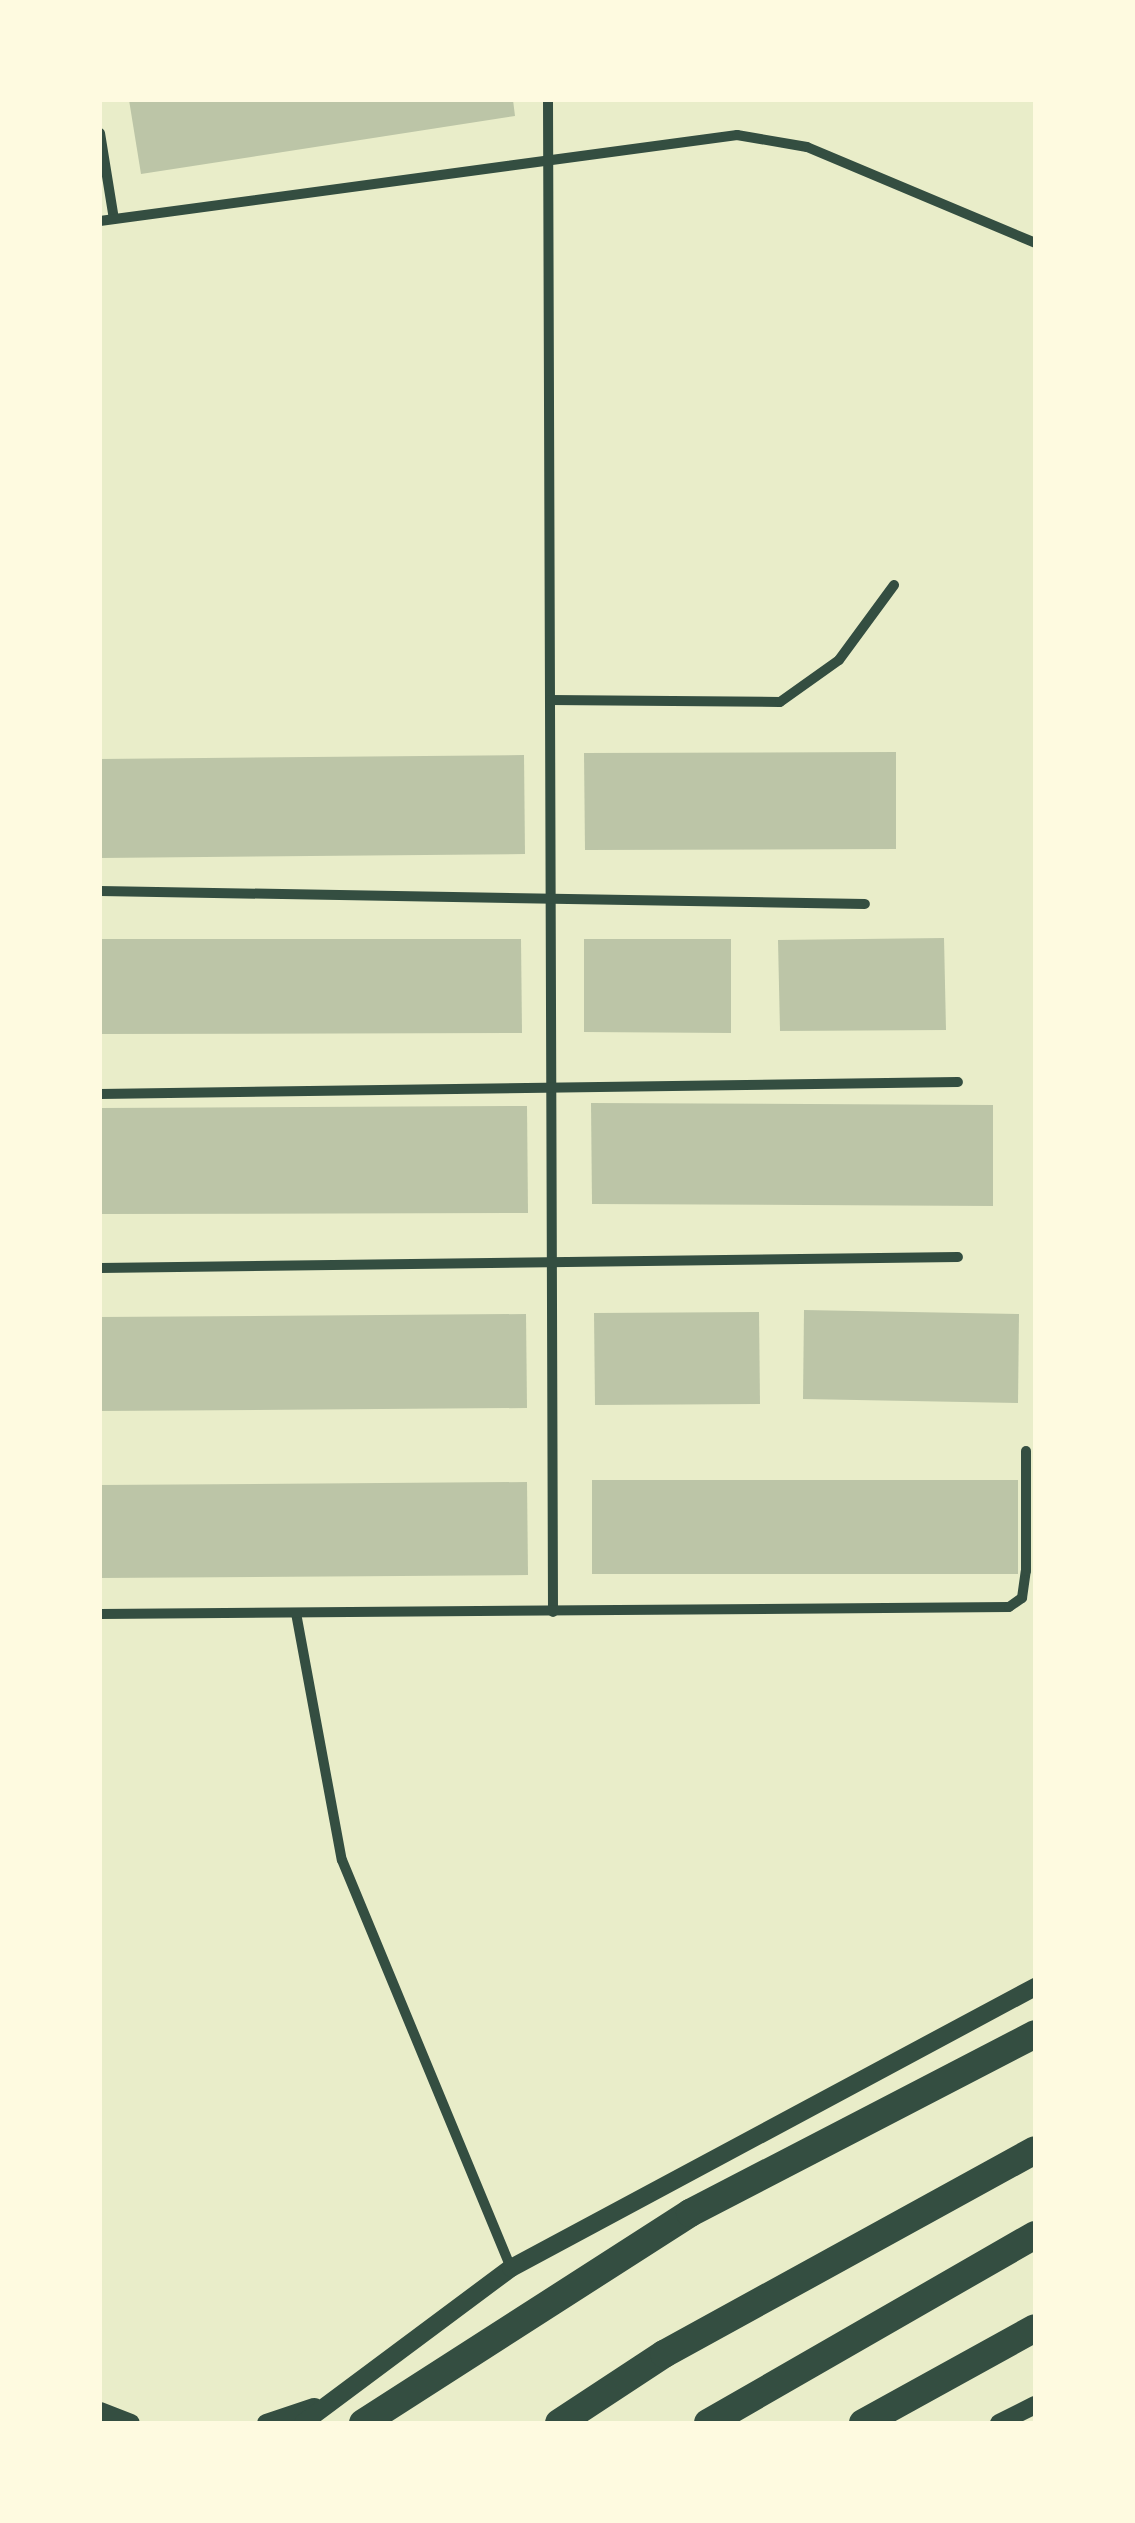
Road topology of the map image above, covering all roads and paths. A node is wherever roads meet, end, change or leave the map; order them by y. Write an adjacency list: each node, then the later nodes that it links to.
1 (548, 100): 3 (street)
2 (100, 133): 4 (street)
3 (548, 161): 4 (street); 6 (street); 8 (street)
4 (114, 219): 5 (street)
5 (100, 220)
6 (1035, 243)
7 (894, 585): 8 (street)
8 (550, 700): 10 (street)
9 (100, 891): 10 (street)
10 (550, 899): 11 (street); 13 (street)
11 (865, 904)
12 (958, 1082): 13 (street)
13 (552, 1089): 14 (street); 16 (street)
14 (100, 1094)
15 (958, 1257): 16 (street)
16 (552, 1258): 17 (street); 19 (street)
17 (100, 1268)
18 (1026, 1451): 19 (street)
19 (553, 1612): 21 (street)
20 (100, 1614): 21 (street)
21 (296, 1614): 26 (street)
22 (1035, 1987): 26 (street)
23 (1035, 2034): 34 (highway)
24 (1035, 2150): 35 (highway)
25 (1035, 2235): 36 (highway)
26 (512, 2268): 28 (street)
27 (1035, 2328): 37 (highway)
28 (329, 2403): 32 (street); 33 (street)
29 (1035, 2405): 38 (street)
30 (100, 2411): 31 (street)
31 (131, 2423)
32 (266, 2423)
33 (302, 2423)
34 (363, 2423)
35 (559, 2423)
36 (708, 2423)
37 (863, 2423)
38 (999, 2423)

